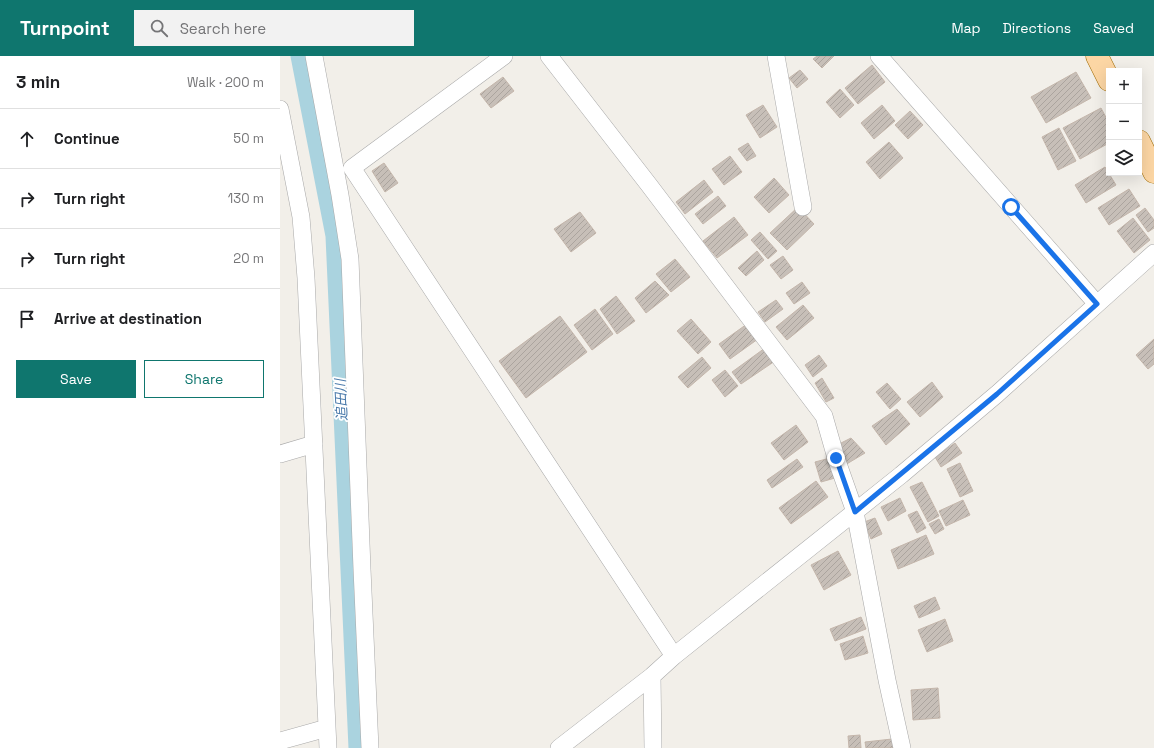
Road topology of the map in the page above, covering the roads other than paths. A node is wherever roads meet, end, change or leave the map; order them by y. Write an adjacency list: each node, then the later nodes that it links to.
1 (314, 56): 23 (street)
2 (504, 56): 18 (street)
3 (549, 56): 17 (street)
4 (776, 56): 12 (street)
5 (879, 56): 14 (street)
6 (1097, 56): 7 (main road)
7 (1106, 74)
8 (280, 109): 10 (street)
9 (1142, 147): 11 (main road)
10 (285, 162): 15 (street)
11 (1154, 172)
12 (803, 207)
13 (1154, 253): 14 (street)
14 (1097, 304): 17 (street)
15 (314, 444): 16 (street); 20 (street)
16 (280, 454)
17 (855, 512): 18 (street); 26 (street)
18 (674, 656): 19 (street)
19 (652, 676): 24 (street); 25 (street)
20 (327, 728): 21 (street); 22 (street)
21 (280, 741)
22 (328, 748)
23 (370, 748)
24 (559, 748)
25 (653, 748)
26 (902, 748)

